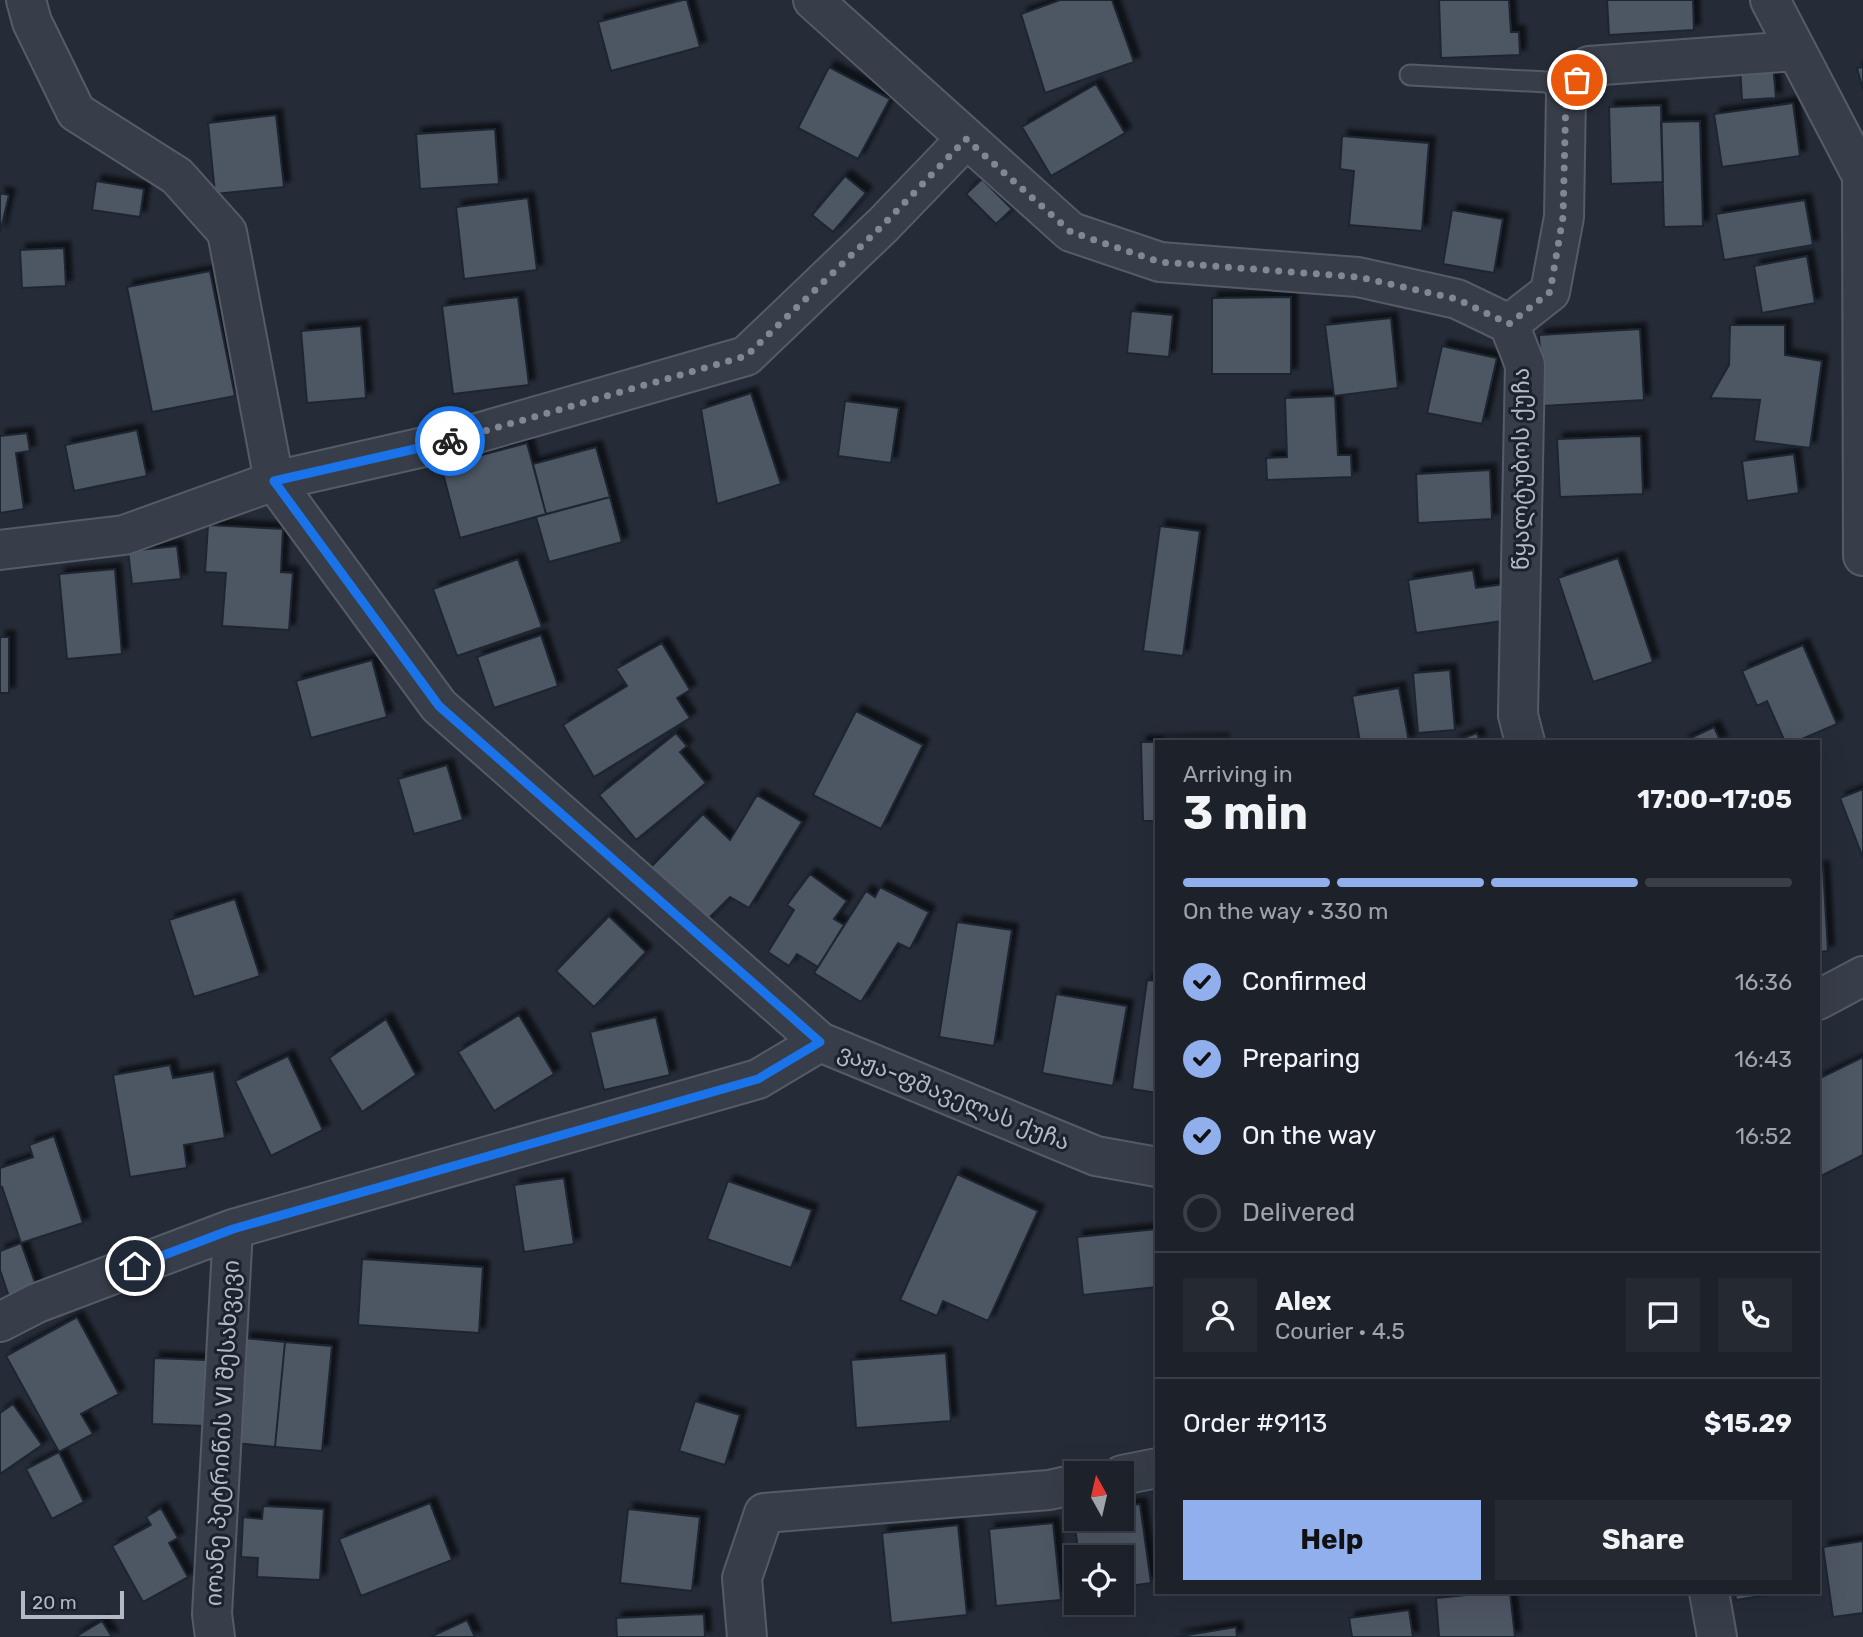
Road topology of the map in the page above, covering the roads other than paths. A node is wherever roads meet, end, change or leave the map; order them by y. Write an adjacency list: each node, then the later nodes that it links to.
1 (26, 0): 10 (street)
2 (813, 0): 7 (street)
3 (1770, 0): 4 (street)
4 (1796, 51): 6 (street); 8 (street)
5 (1409, 75): 6 (lane)
6 (1566, 94): 9 (street)
7 (966, 139): 9 (street); 10 (street)
8 (1862, 176): 12 (street)
9 (1509, 324): 13 (street, წყალტუბოს ქუჩა)
10 (274, 481): 11 (street); 16 (street)
11 (0, 550)
12 (1863, 556)
13 (1524, 740)
14 (1863, 976): 15 (street)
15 (1820, 999)
16 (820, 1042): 17 (street, ვაჟა-ფშაველას ქუჩა); 18 (street, ვაჟა-ფშაველას ქუჩა)
17 (1155, 1167)
18 (233, 1229): 19 (street, ვაჟა-ფშაველას ქუჩა); 24 (street, იოანე პეტრიწის VI შესახვევი)
19 (0, 1322)
20 (1155, 1468): 21 (street)
21 (1134, 1473)
22 (1064, 1487): 25 (street)
23 (1709, 1594): 26 (street)
24 (215, 1637)
25 (747, 1637)
26 (1717, 1637)

